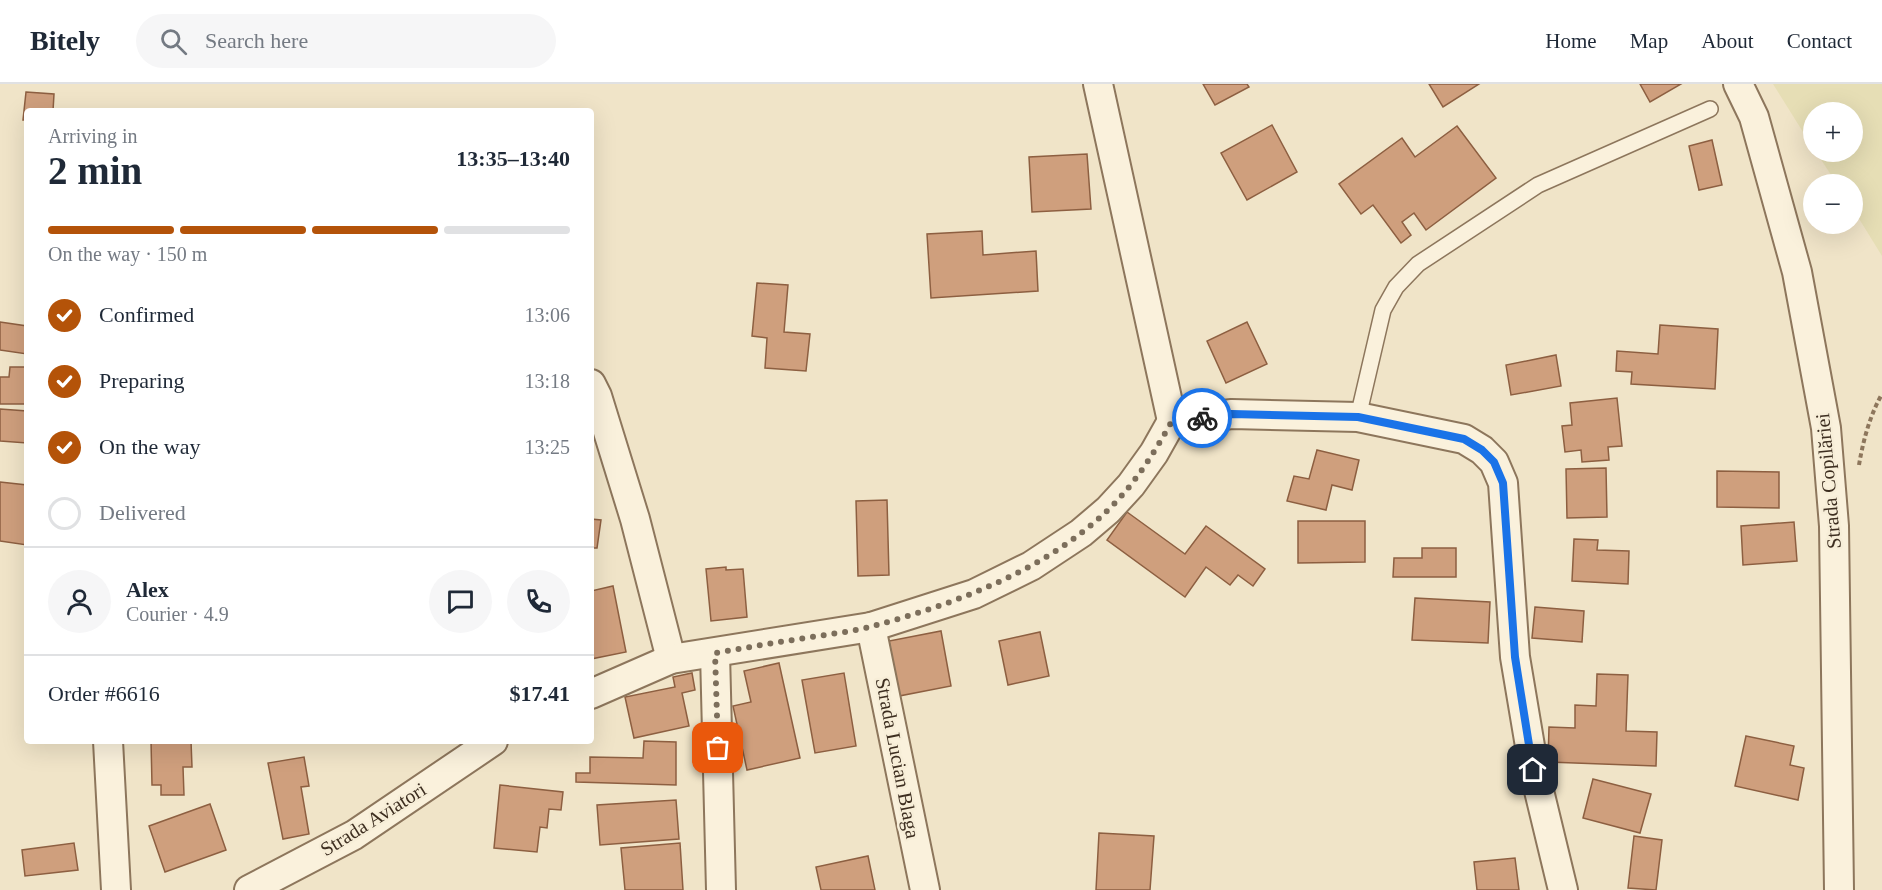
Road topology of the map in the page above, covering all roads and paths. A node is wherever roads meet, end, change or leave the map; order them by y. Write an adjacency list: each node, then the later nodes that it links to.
1 (1098, 84): 7 (street)
2 (1738, 84): 20 (street, Strada Copilăriei)
3 (1710, 109): 6 (lane)
4 (594, 390): 11 (street)
5 (1882, 394): 8 (path)
6 (1358, 417): 7 (street); 19 (street)
7 (1172, 421): 9 (street)
8 (1858, 472)
9 (871, 627): 10 (street); 18 (street, Strada Lucian Blaga)
10 (715, 653): 11 (street); 17 (street)
11 (670, 659): 12 (street)
12 (594, 693)
13 (108, 744): 15 (street)
14 (489, 744): 16 (street, Strada Aviatori)
15 (116, 890)
16 (249, 890)
17 (721, 890)
18 (925, 890)
19 (1563, 890)
20 (1839, 890)

